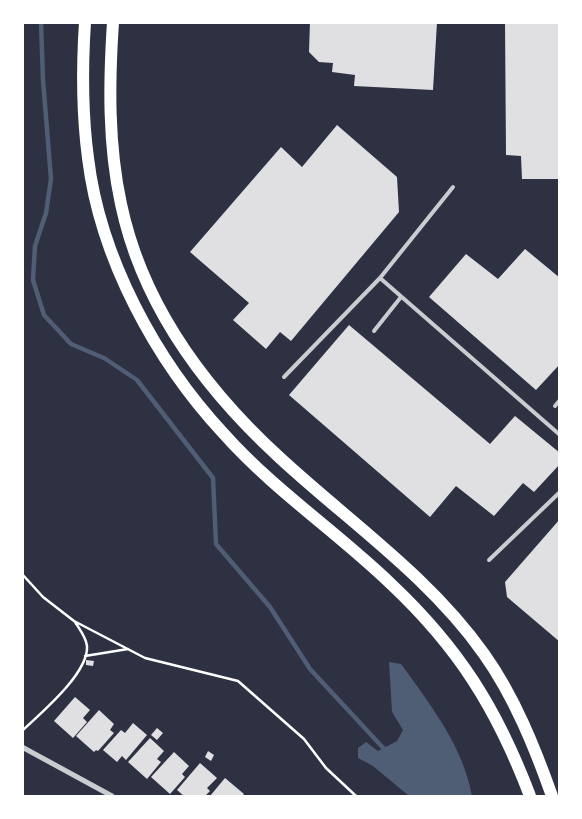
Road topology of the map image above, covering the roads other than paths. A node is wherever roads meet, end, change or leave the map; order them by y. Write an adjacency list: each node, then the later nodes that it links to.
1 (85, 22): 15 (highway)
2 (113, 22): 16 (highway)
3 (453, 187): 4 (lane)
4 (380, 278): 5 (lane); 7 (lane)
5 (401, 297): 6 (lane); 10 (lane)
6 (374, 331)
7 (284, 377)
8 (560, 400): 9 (lane)
9 (554, 406)
10 (560, 436)
11 (560, 492): 12 (lane)
12 (489, 560)
13 (22, 747): 14 (street)
14 (112, 796)
15 (530, 796)
16 (552, 796)

